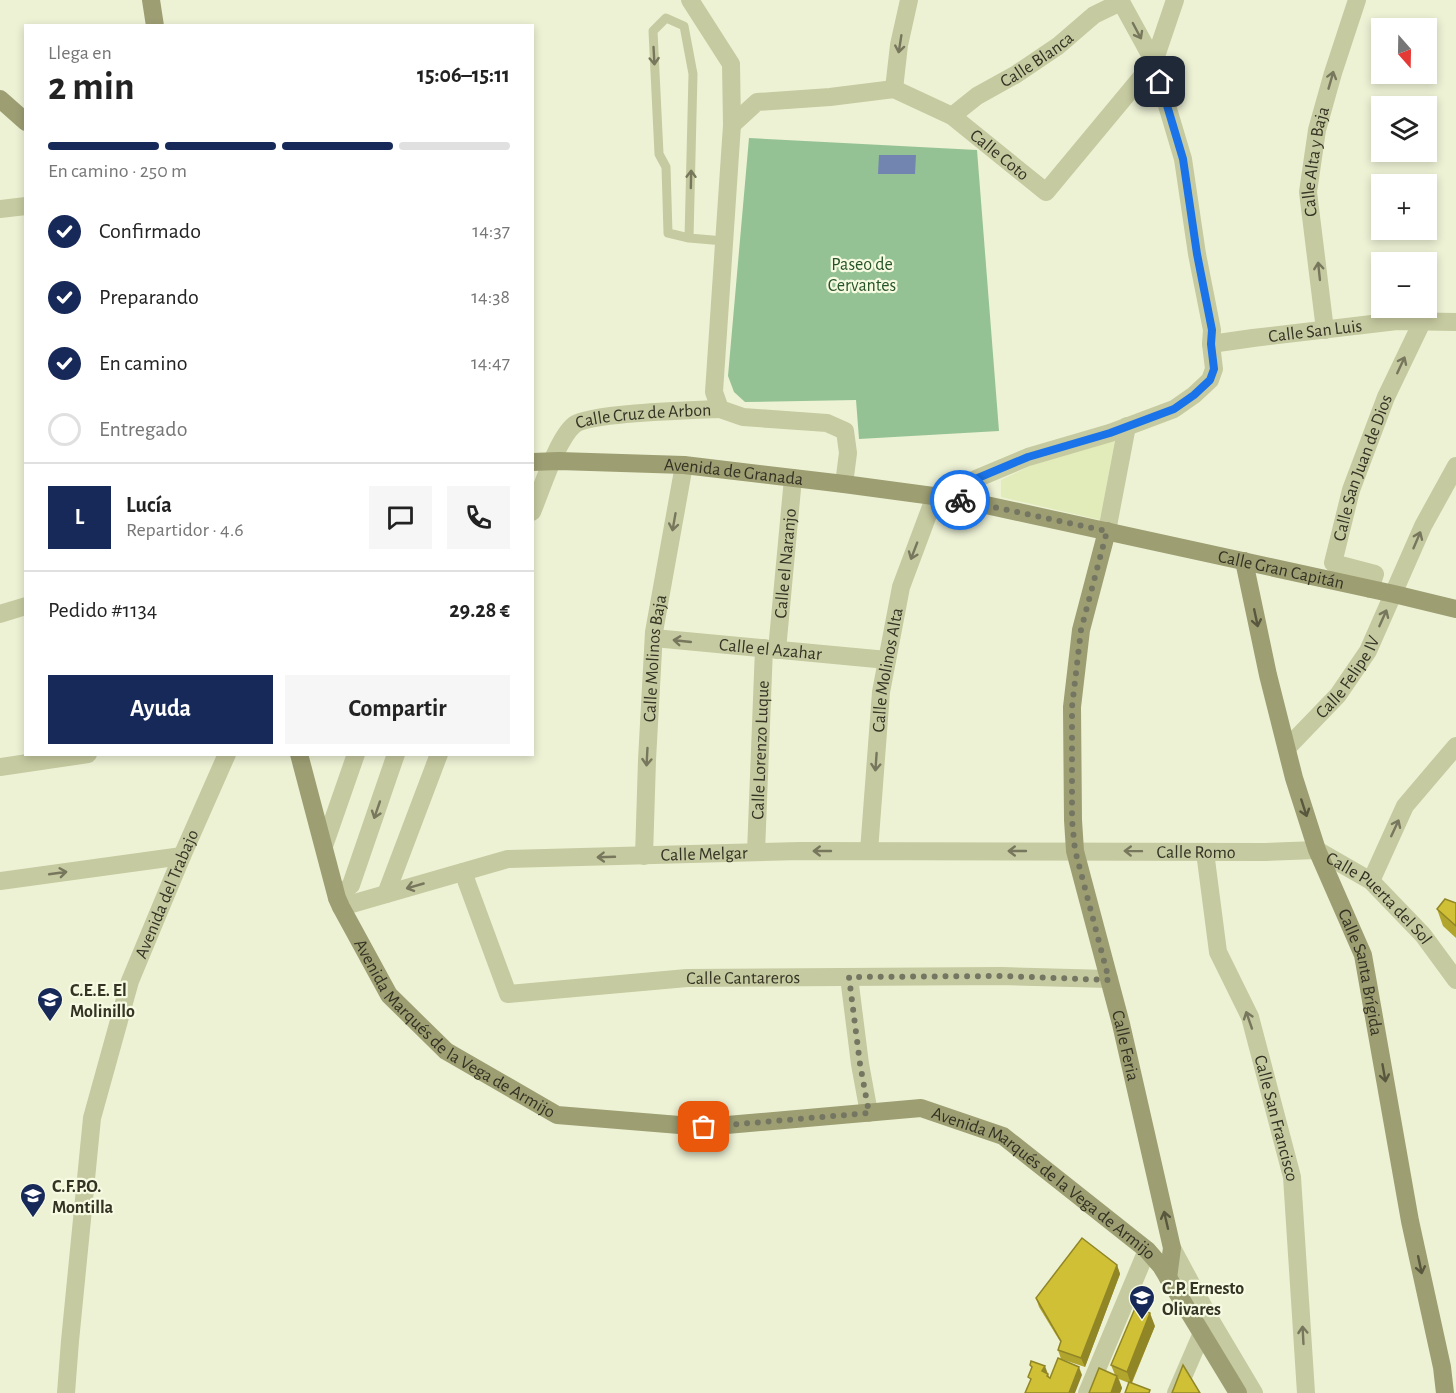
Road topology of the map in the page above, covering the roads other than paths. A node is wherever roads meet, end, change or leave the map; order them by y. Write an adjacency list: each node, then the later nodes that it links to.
1 (151, 0): 7 (street)
2 (690, 0): 13 (street)
3 (909, 0): 9 (street, one-way to 9)
4 (1175, 0): 8 (street)
5 (1357, 0): 20 (street, Calle Alta y Baja, one-way to 5)
6 (1121, 1): 8 (street, one-way to 8); 11 (street, Calle Blanca)
7 (155, 24)
8 (1154, 62): 11 (street, Calle Coto); 21 (street)
9 (894, 89): 11 (street); 13 (street)
10 (0, 99): 12 (street)
11 (952, 116)
12 (24, 120)
13 (732, 125): 17 (street)
14 (24, 206): 15 (street)
15 (0, 209)
16 (689, 238): 16 (lane, one-way to 16); 17 (lane)
17 (724, 241): 22 (street)
18 (1422, 322): 19 (street, Calle San Luis); 20 (street, Calle San Luis); 34 (street, Calle San Juan de Dios, one-way to 18)
19 (1456, 322)
20 (1325, 330): 21 (street, Calle San Luis)
21 (1211, 344): 23 (street)
22 (720, 409): 24 (street, Calle Cruz de Arbon); 29 (street)
23 (1127, 426): 30 (street); 32 (street)
24 (552, 461): 25 (street, Avenida de Granada); 26 (street, Avenida de Granada); 31 (street, Calle Cruz de Arbon)
25 (534, 462)
26 (684, 465): 28 (street, Avenida de Granada); 39 (street, Calle Molinos Baja, one-way to 39)
27 (1456, 465): 35 (street, Calle Felipe IV, one-way to 27)
28 (793, 478): 29 (street, Avenida de Granada); 40 (street, Calle el Naranjo)
29 (844, 484): 30 (street, Avenida de Granada)
30 (935, 496): 32 (street, Calle Gran Capitán); 41 (street, Calle Molinos Alta, one-way to 41)
31 (534, 507)
32 (1107, 531): 33 (street, Calle Gran Capitán); 52 (street, Calle Feria)
33 (1244, 561): 34 (street, Calle Gran Capitán); 43 (street, Calle Santa Brígida, one-way to 43)
34 (1370, 589): 35 (street, Calle Gran Capitán)
35 (1394, 594): 37 (street, Calle Gran Capitán); 43 (street, Calle Felipe IV, one-way to 35)
36 (24, 607): 38 (street)
37 (1456, 609)
38 (0, 614)
39 (654, 638): 40 (street, Calle el Azahar, one-way to 39); 58 (street, Calle Molinos Baja, one-way to 58)
40 (771, 649): 41 (street, Calle el Azahar); 55 (street, Calle Lorenzo Luque)
41 (887, 660): 54 (street, Calle Molinos Alta, one-way to 54)
42 (1456, 746): 61 (street, one-way to 42)
43 (1287, 748): 53 (street, Calle Santa Brígida, one-way to 53)
44 (74, 756): 50 (street)
45 (226, 756): 57 (street, Avenida del Trabajo)
46 (300, 756): 51 (street, Avenida Marqués de la Vega de Armijo)
47 (355, 756): 51 (street)
48 (395, 756): 63 (street, one-way to 63)
49 (438, 756): 62 (street)
50 (0, 767)
51 (324, 846): 63 (street, Avenida Marqués de la Vega de Armijo)
52 (1075, 850): 54 (street, Calle Melgar, one-way to 54); 56 (street, Calle Romo, one-way to 52); 65 (street, Calle Feria)
53 (1317, 850): 56 (street, Calle Romo); 61 (street, Calle Puerta del Sol); 78 (street, Calle Santa Brígida, one-way to 78)
54 (870, 851): 55 (street, Calle Melgar, one-way to 55)
55 (756, 852): 58 (street, Calle Melgar)
56 (1205, 852): 77 (street, Calle San Francisco, one-way to 56)
57 (182, 856): 60 (street, one-way to 57); 72 (street, Avenida del Trabajo)
58 (644, 856): 59 (street, Calle Melgar, one-way to 59)
59 (463, 872): 62 (street, Calle Melgar, one-way to 62); 64 (street, Calle Cantareros)
60 (0, 881)
61 (1371, 881): 66 (street, Calle Puerta del Sol)
62 (386, 894): 63 (street, Calle Melgar)
63 (339, 903): 67 (street, Avenida Marqués de la Vega de Armijo)
64 (849, 977): 65 (street, Calle Cantareros); 67 (street)
65 (1109, 980): 68 (street, Calle Feria, one-way to 65)
66 (1456, 980)
67 (869, 1113): 69 (street, Avenida Marqués de la Vega de Armijo)
68 (1172, 1248): 70 (street, Calle Feria); 76 (street)
69 (1147, 1250): 70 (street, Avenida Marqués de la Vega de Armijo); 73 (street)
70 (1168, 1278): 71 (street, Avenida Marqués de la Vega de Armijo)
71 (1202, 1333): 74 (street); 75 (street, Avenida Marqués de la Vega de Armijo)
72 (66, 1393)
73 (1087, 1393)
74 (1176, 1393)
75 (1238, 1393)
76 (1254, 1393)
77 (1306, 1393)
78 (1445, 1393)

